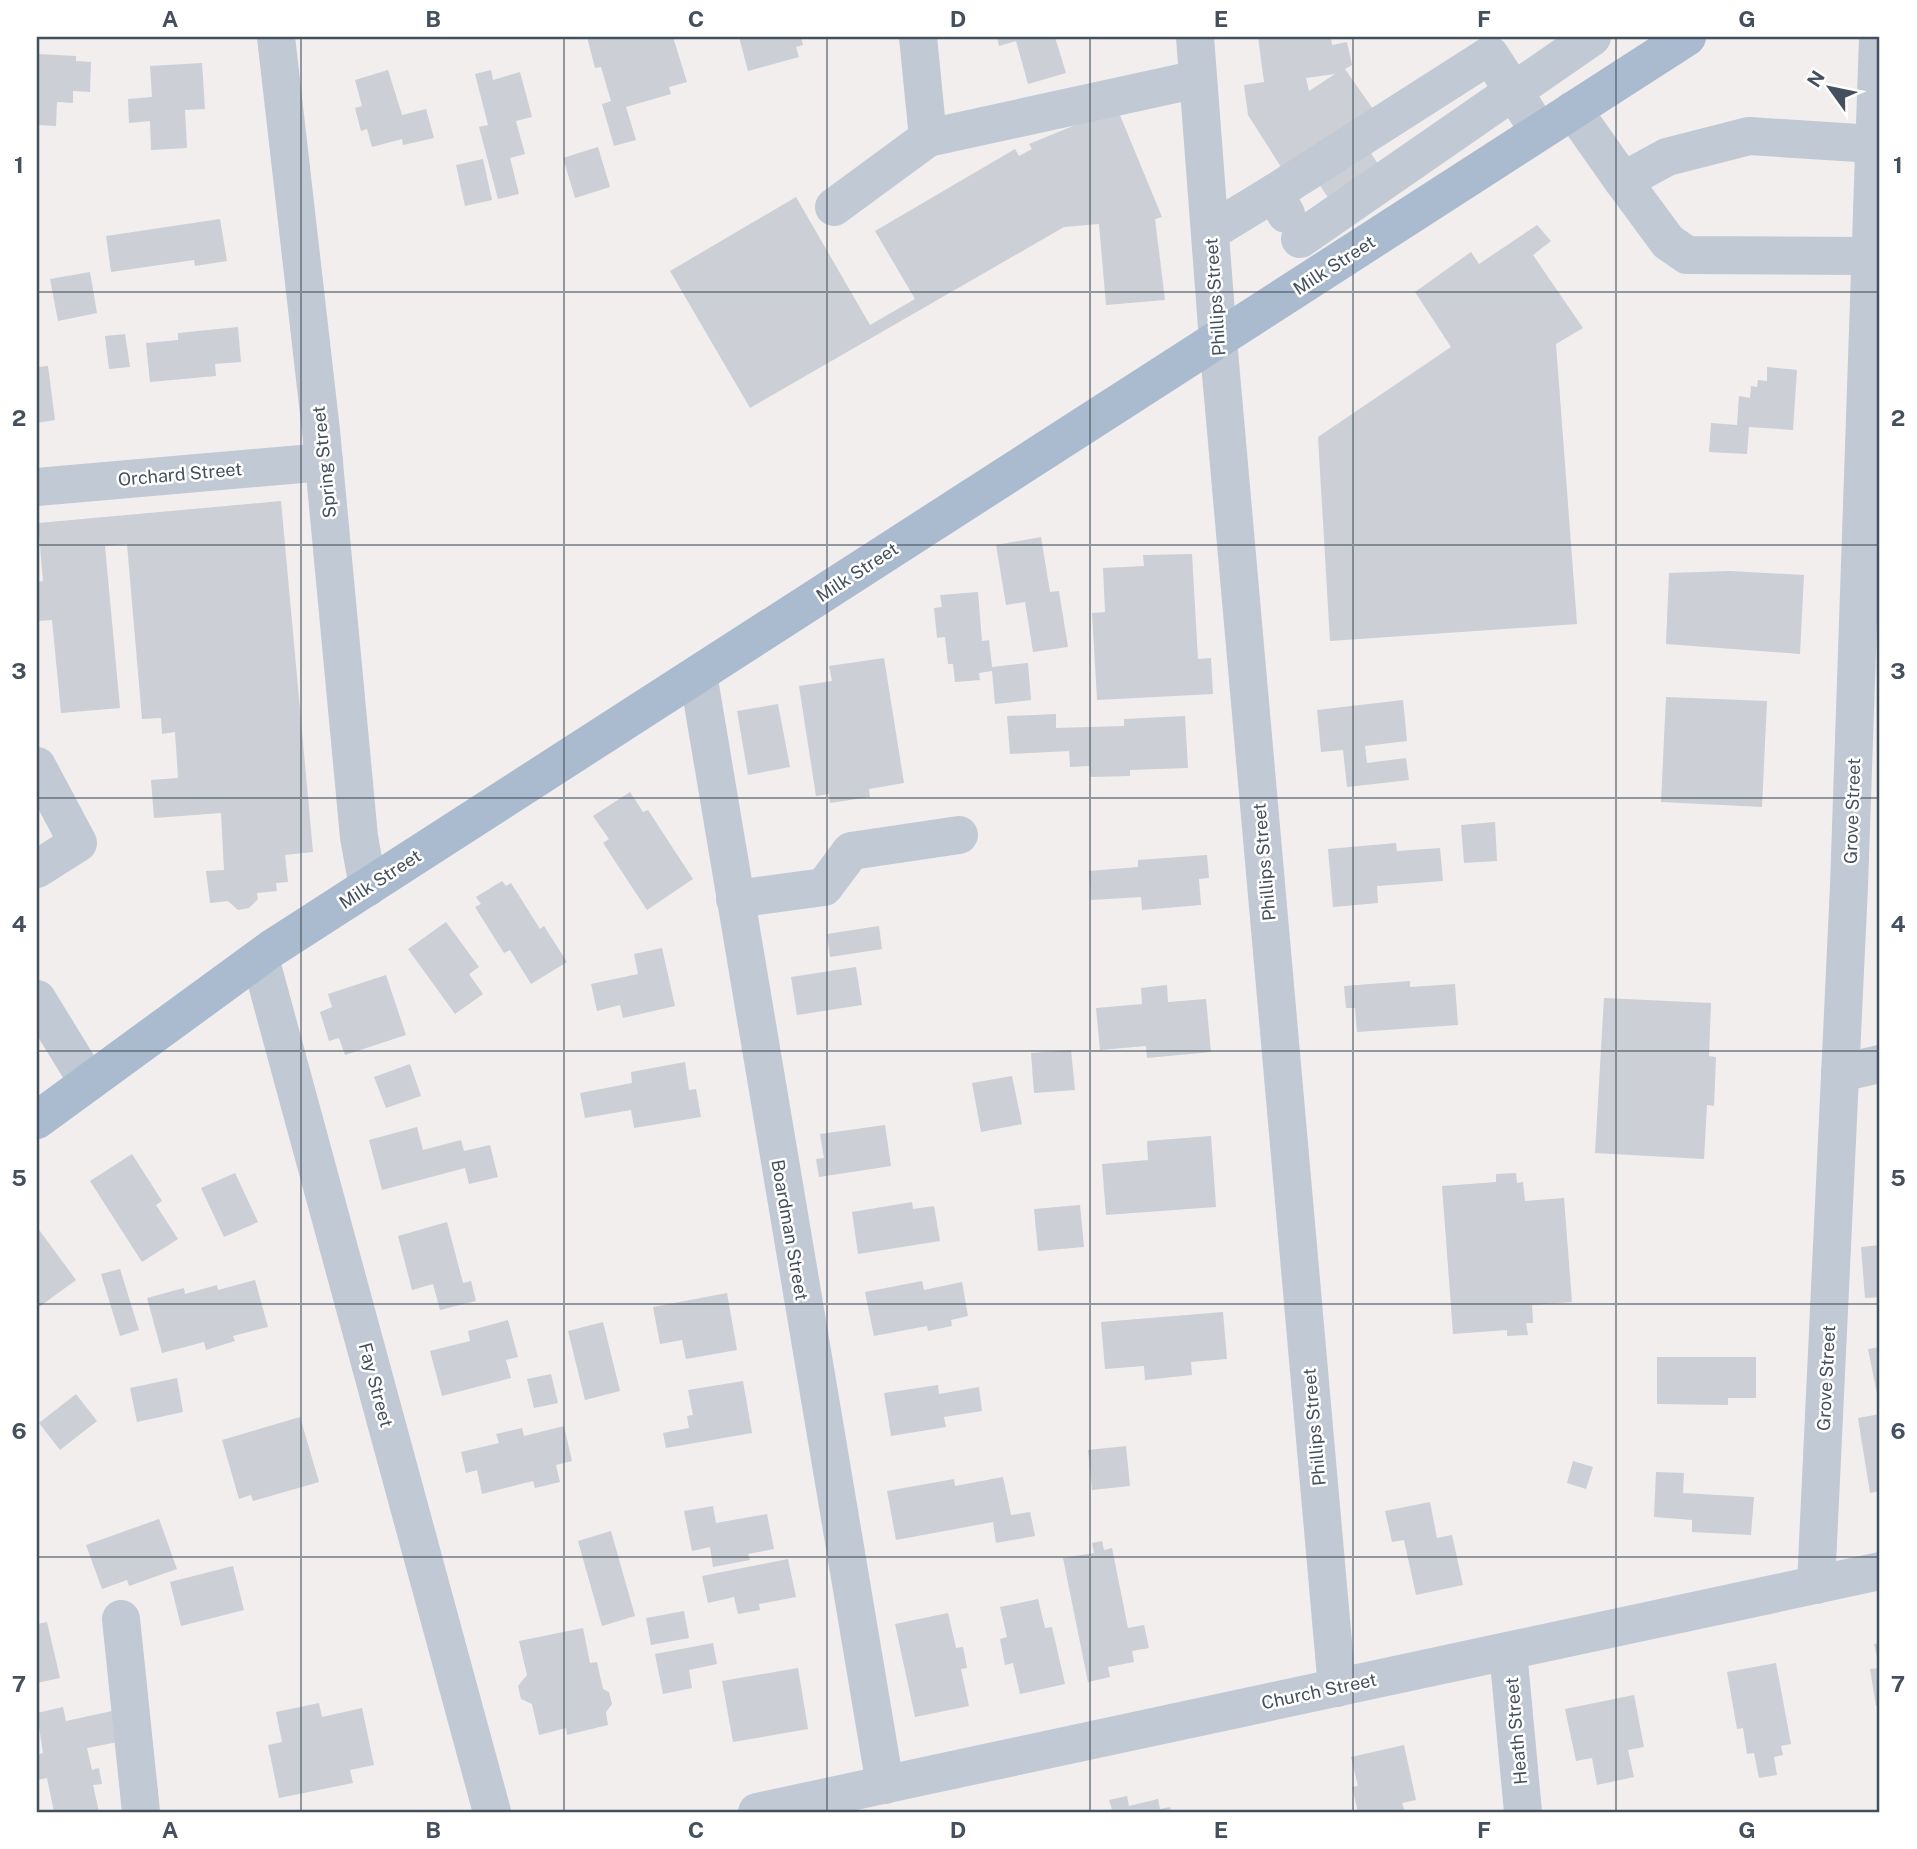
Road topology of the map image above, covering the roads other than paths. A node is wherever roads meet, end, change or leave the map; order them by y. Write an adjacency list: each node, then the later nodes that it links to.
1 (276, 37): 26 (street, Spring Street)
2 (918, 37): 13 (street)
3 (1195, 37): 8 (street, Phillips Street)
4 (1592, 37): 9 (street)
5 (1687, 37): 10 (main road, Milk Street)
6 (1878, 37): 14 (street, Grove Street)
7 (1485, 46): 9 (street); 11 (street)
8 (1198, 79): 13 (street); 20 (street, Phillips Street)
9 (1514, 92): 12 (street); 15 (street)
10 (1573, 110): 12 (main road, Milk Street); 16 (street)
11 (1392, 119): 15 (street); 17 (street)
12 (1539, 132): 18 (main road, Milk Street)
13 (928, 138): 19 (street)
14 (1874, 144): 16 (street); 22 (street, Grove Street)
15 (1418, 159): 18 (street); 21 (street)
16 (1623, 181): 22 (street)
17 (1274, 193): 20 (street); 21 (street)
18 (1442, 195): 23 (main road, Milk Street)
19 (834, 207)
20 (1210, 232): 25 (street, Phillips Street)
21 (1300, 239): 23 (street)
22 (1870, 256): 24 (street, Grove Street)
23 (1320, 274): 25 (main road, Milk Street)
24 (1874, 335): 37 (street, Grove Street)
25 (1218, 340): 28 (main road, Milk Street); 44 (street, Phillips Street)
26 (324, 462): 27 (street, Orchard Street); 32 (street, Spring Street)
27 (37, 487)
28 (698, 674): 32 (main road, Milk Street); 33 (street, Boardman Street)
29 (37, 766): 31 (street)
30 (959, 835): 33 (street)
31 (37, 869)
32 (368, 887): 34 (main road, Milk Street)
33 (734, 899): 45 (street, Boardman Street)
34 (260, 958): 38 (main road, Milk Street); 47 (street, Fay Street)
35 (37, 999): 38 (street)
36 (1880, 1064): 37 (street)
37 (1840, 1073): 41 (street, Grove Street)
38 (88, 1082): 39 (main road, Milk Street)
39 (37, 1120)
40 (1880, 1572): 41 (street, Church Street)
41 (1816, 1585): 43 (street, Church Street)
42 (121, 1619): 46 (street)
43 (1508, 1651): 44 (street, Church Street); 49 (street, Heath Street)
44 (1337, 1688): 45 (street, Church Street)
45 (885, 1785): 48 (street, Church Street)
46 (141, 1812)
47 (492, 1812)
48 (757, 1812)
49 (1523, 1812)

